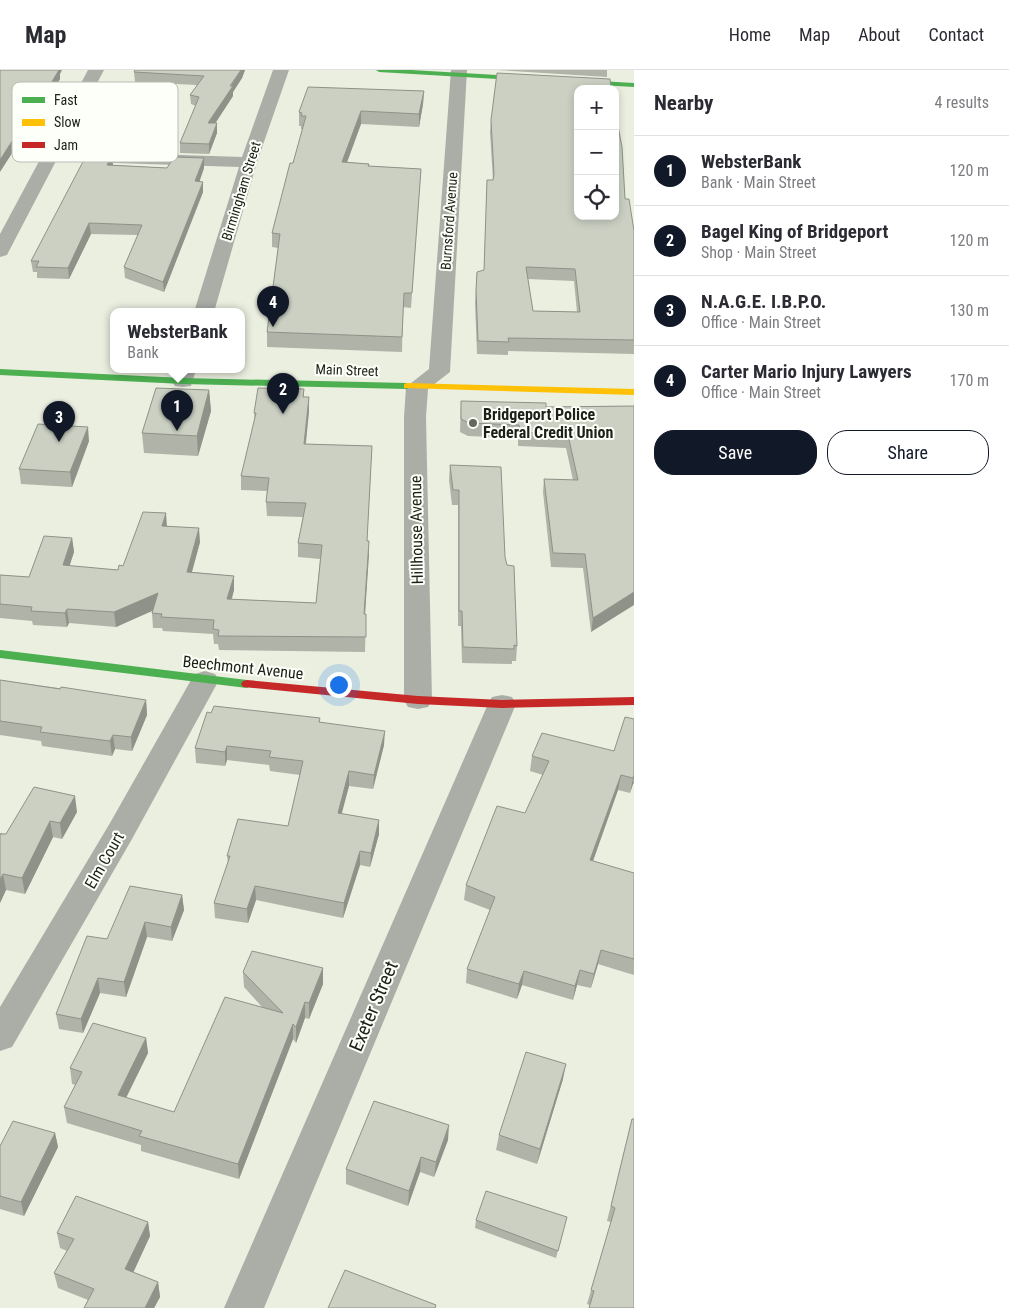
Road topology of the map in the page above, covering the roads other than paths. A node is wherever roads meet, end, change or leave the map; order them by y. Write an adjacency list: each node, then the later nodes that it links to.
1 (96, 70): 5 (street)
2 (281, 70): 9 (street, Birmingham Street)
3 (379, 70): 4 (street)
4 (459, 72): 6 (street); 14 (street, Burnsford Avenue)
5 (90, 82)
6 (634, 85)
7 (178, 160): 9 (street)
8 (48, 162): 10 (street)
9 (249, 162): 11 (street, Birmingham Street)
10 (0, 251)
11 (205, 308)
12 (0, 372): 13 (street, Main Street)
13 (185, 375): 14 (street, Main Street)
14 (416, 380): 15 (street, Main Street); 18 (street, Hillhouse Avenue)
15 (634, 392)
16 (0, 654): 17 (street, Beechmont Avenue)
17 (205, 680): 18 (street, Beechmont Avenue); 21 (street, Elm Court)
18 (418, 700): 20 (street, Beechmont Avenue)
19 (634, 701): 20 (street, Beechmont Avenue)
20 (502, 704): 22 (street, Exeter Street)
21 (0, 1038)
22 (244, 1308)

